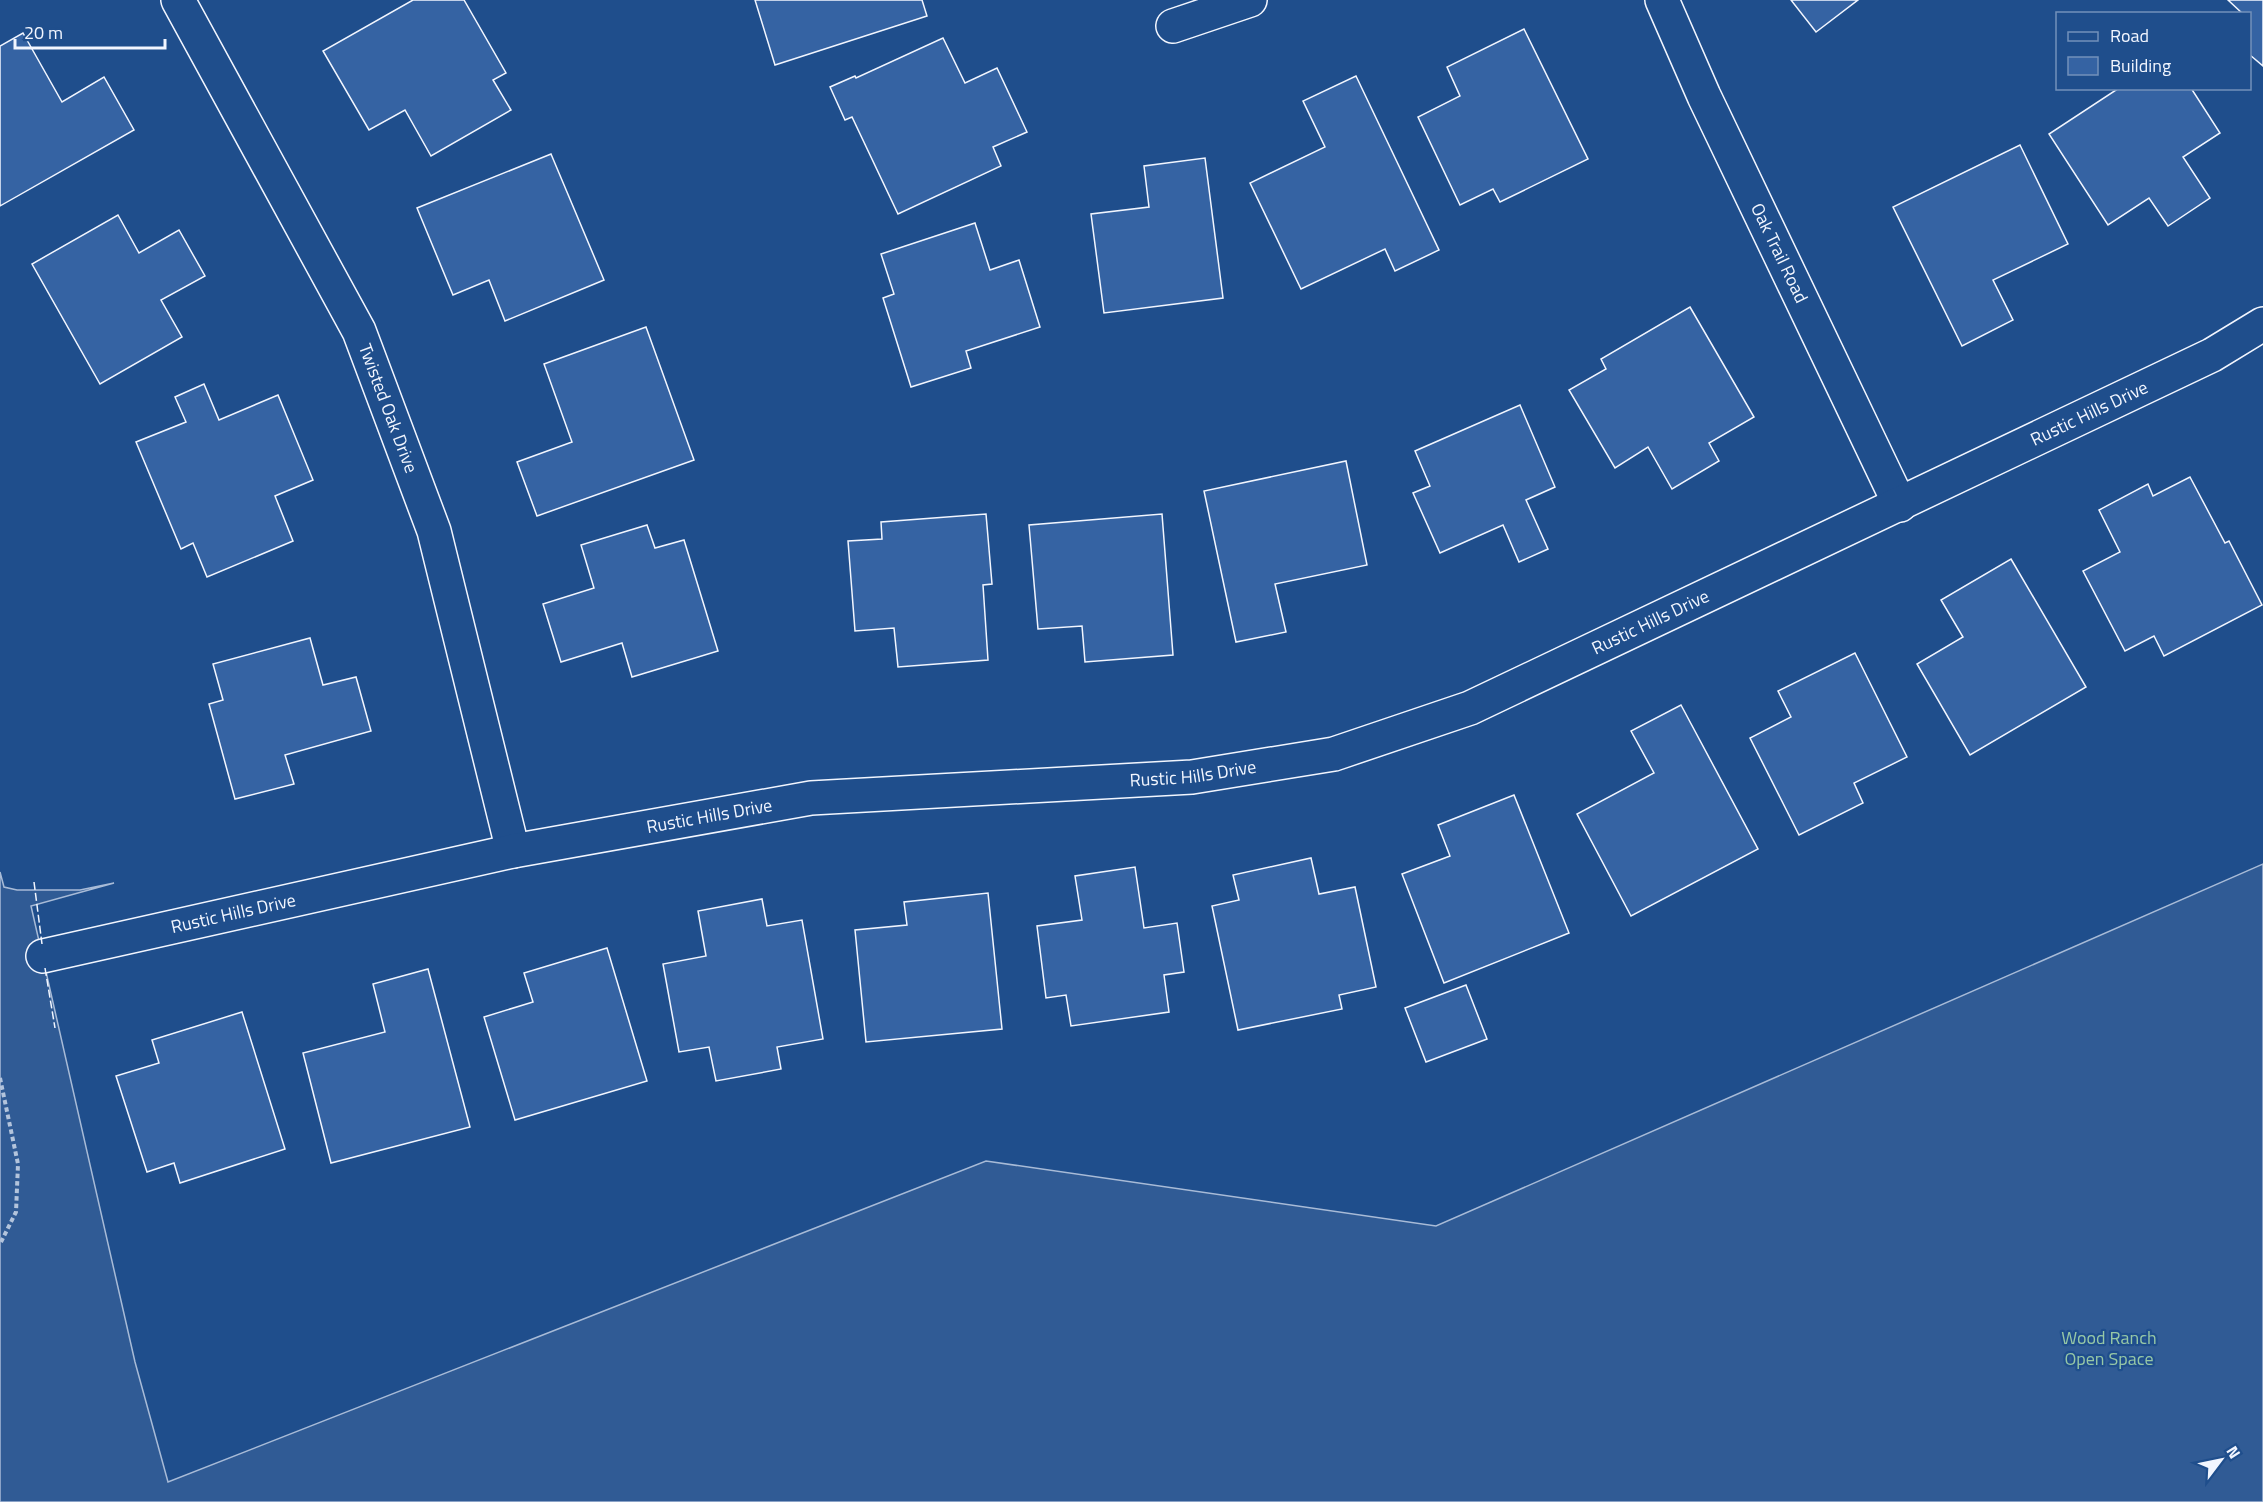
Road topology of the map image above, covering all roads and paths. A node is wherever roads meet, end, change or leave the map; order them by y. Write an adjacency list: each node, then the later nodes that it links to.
1 (178, 0): 7 (street, Twisted Oak Drive)
2 (1250, 0): 4 (street)
3 (1662, 0): 6 (street, Oak Trail Road)
4 (1173, 26)
5 (2263, 324): 6 (street, Rustic Hills Drive)
6 (1900, 505): 7 (street, Rustic Hills Drive)
7 (513, 850): 8 (street, Rustic Hills Drive)
8 (44, 956)
9 (0, 1078): 10 (path)
10 (0, 1244)

